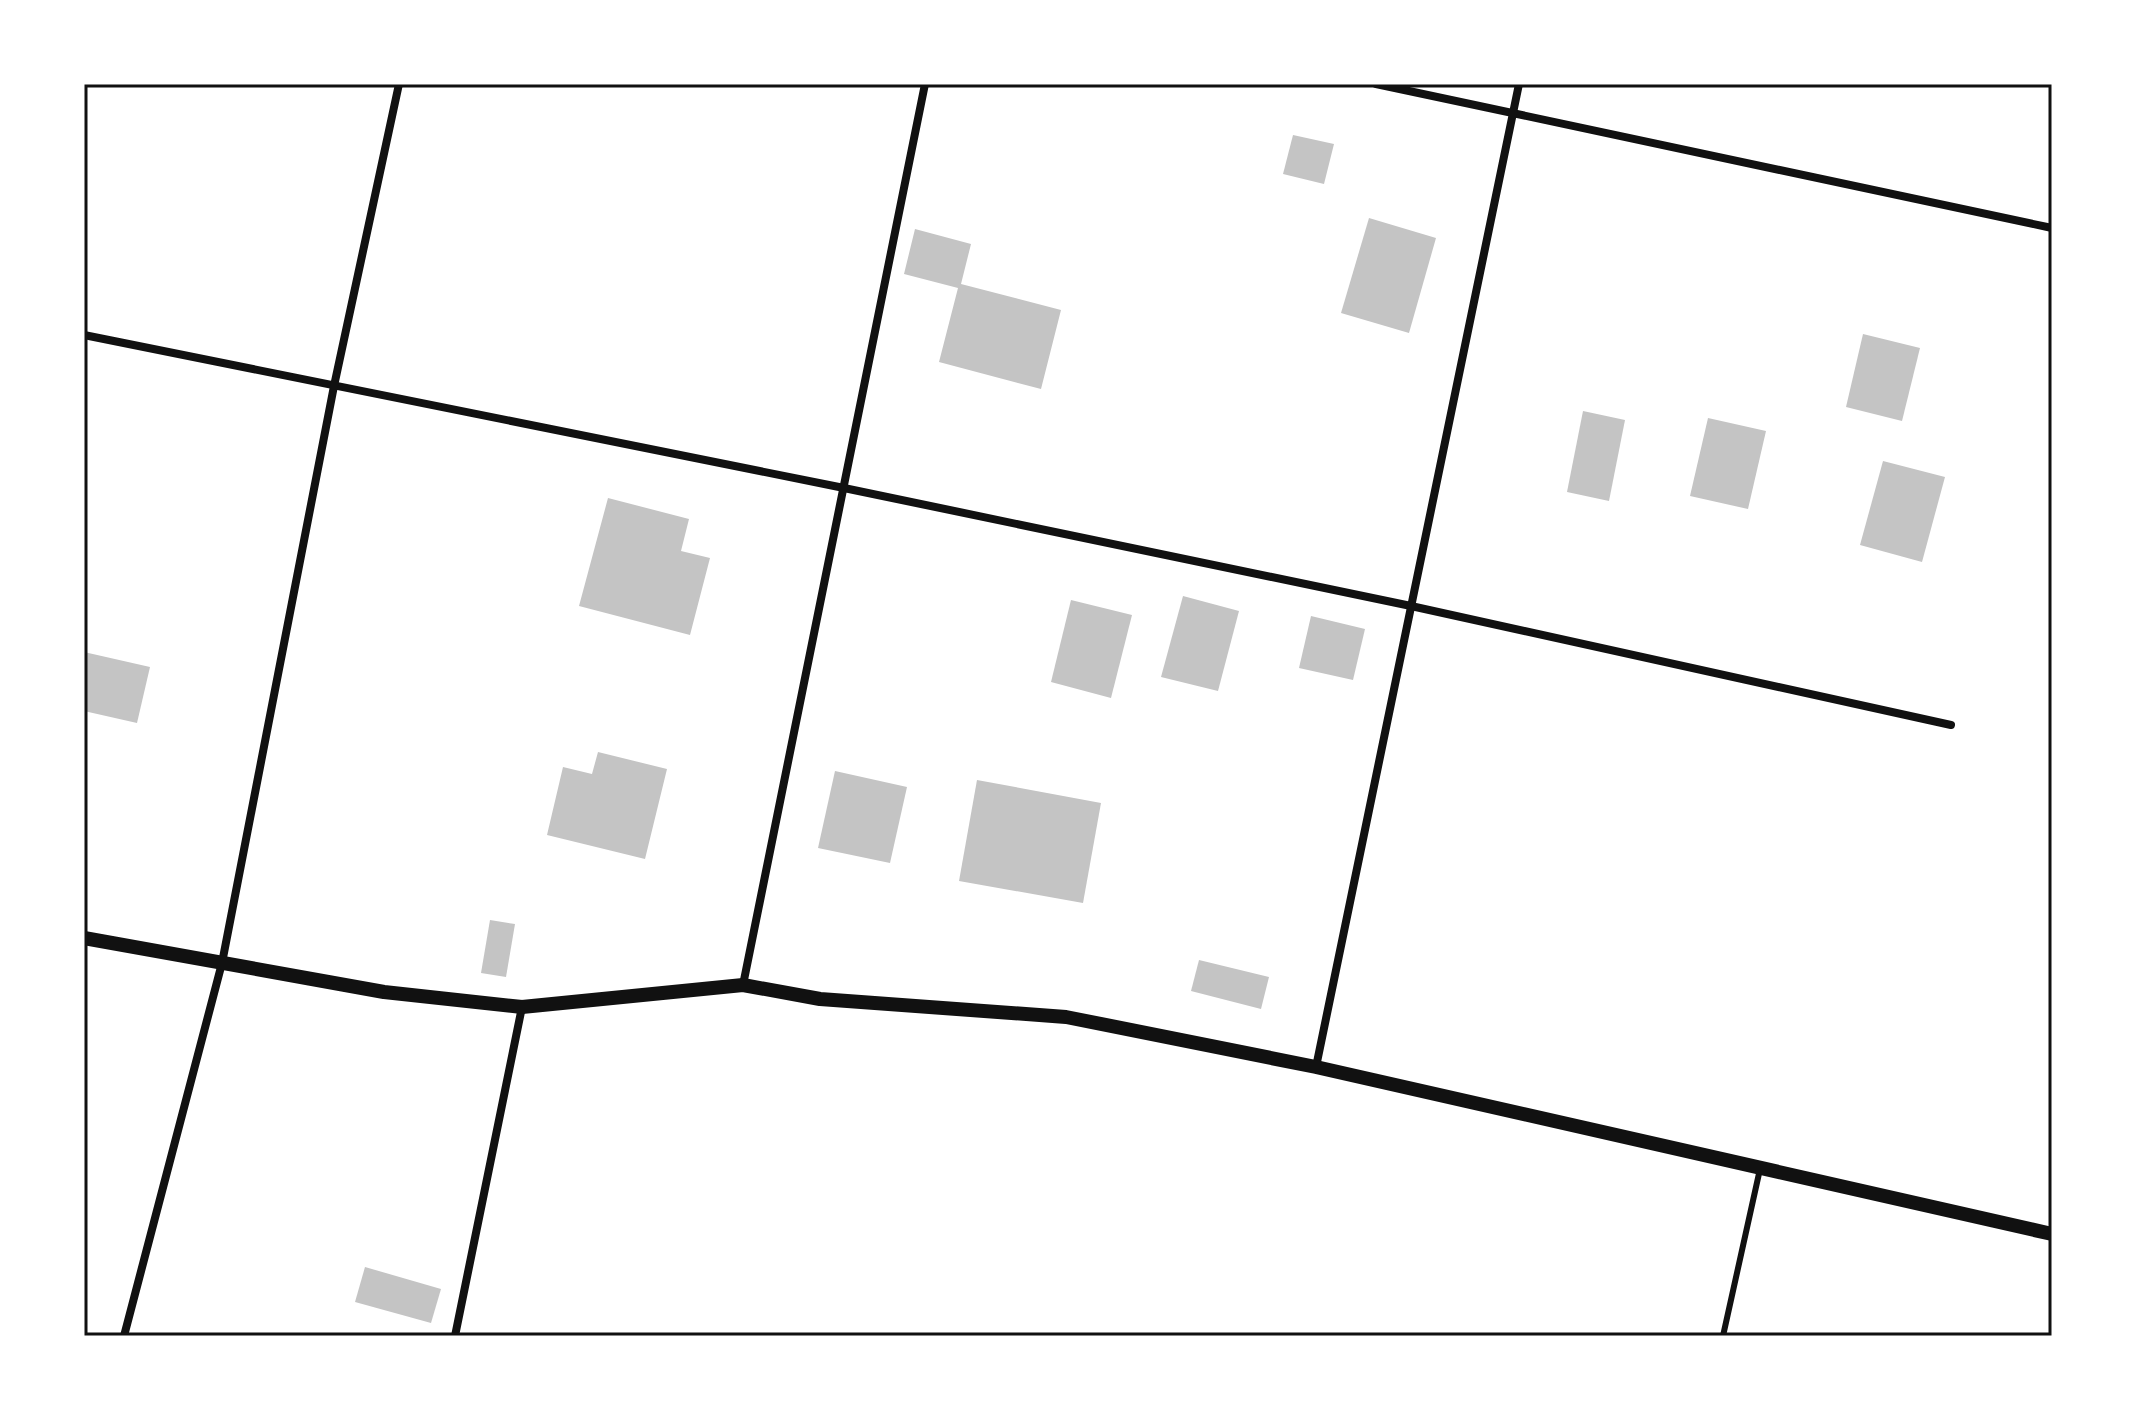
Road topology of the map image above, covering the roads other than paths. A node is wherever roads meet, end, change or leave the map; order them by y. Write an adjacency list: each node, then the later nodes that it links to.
1 (399, 84): 8 (street)
2 (925, 84): 9 (street)
3 (1376, 84): 5 (street)
4 (1519, 84): 5 (street)
5 (1513, 115): 6 (street); 10 (street)
6 (2052, 228)
7 (84, 335): 8 (street)
8 (334, 386): 9 (street); 13 (street)
9 (844, 488): 10 (street); 14 (street)
10 (1411, 606): 11 (street); 16 (street)
11 (1951, 725)
12 (84, 938): 13 (street)
13 (222, 963): 15 (street); 19 (street)
14 (743, 985): 15 (street); 16 (street)
15 (522, 1007): 20 (street)
16 (1316, 1067): 17 (street)
17 (1760, 1169): 18 (street); 21 (lane)
18 (2052, 1234)
19 (124, 1336)
20 (455, 1336)
21 (1723, 1336)

